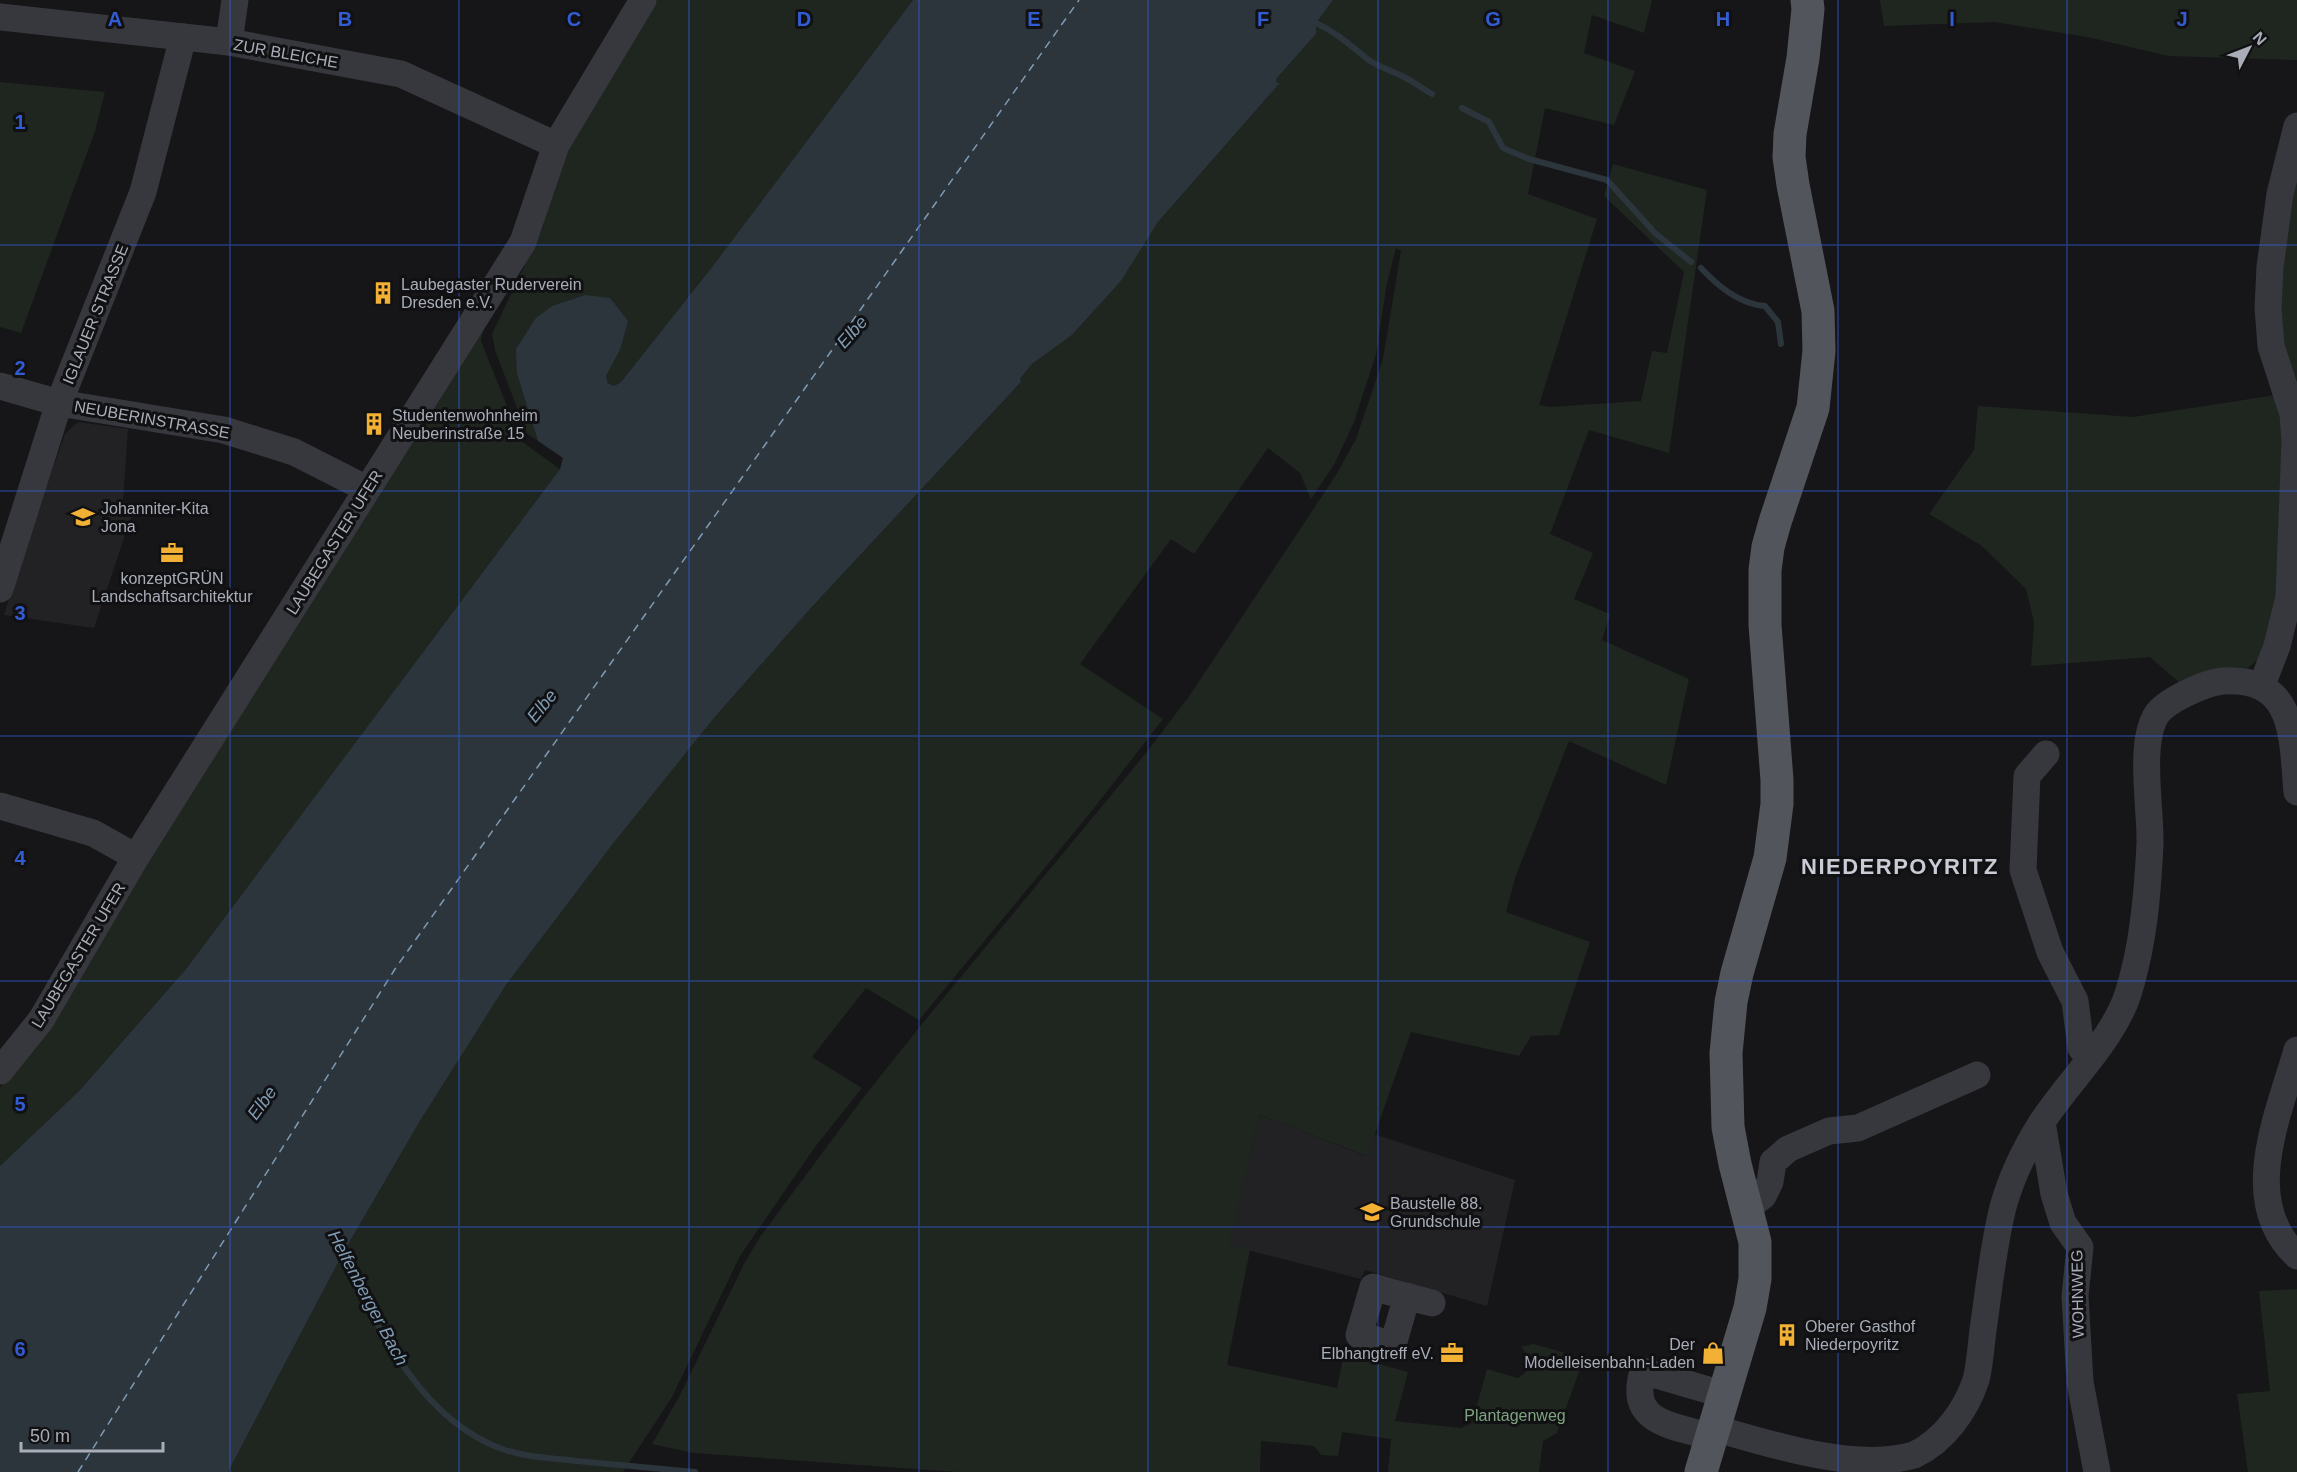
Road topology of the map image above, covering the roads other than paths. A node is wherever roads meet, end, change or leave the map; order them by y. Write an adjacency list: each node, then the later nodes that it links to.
1 (235, 0): 6 (street)
2 (643, 0): 8 (street, LAUBEGASTER UFER)
3 (1807, 0): 23 (main road)
4 (0, 17): 5 (street, ZUR BLEICHE)
5 (183, 37): 6 (street, ZUR BLEICHE); 10 (street, IGLAUER STRASSE)
6 (229, 42): 8 (street, ZUR BLEICHE)
7 (2297, 126): 13 (street)
8 (556, 145): 11 (street, LAUBEGASTER UFER)
9 (0, 386): 10 (street, NEUBERINSTRASSE)
10 (59, 403): 11 (street, NEUBERINSTRASSE); 12 (street, IGLAUER STRASSE)
11 (367, 489): 17 (street, LAUBEGASTER UFER)
12 (0, 589)
13 (2262, 685): 15 (street); 19 (street)
14 (2046, 754): 19 (street)
15 (2297, 792)
16 (0, 806): 17 (street)
17 (136, 857): 20 (street, LAUBEGASTER UFER)
18 (2297, 1050): 24 (street)
19 (2090, 1058): 22 (street)
20 (0, 1071)
21 (1977, 1075): 23 (street)
22 (2042, 1122): 27 (street); 29 (street, WOHNWEG)
23 (1747, 1208): 25 (main road)
24 (2297, 1256)
25 (1725, 1395): 26 (main road); 26 (street)
26 (1713, 1433): 27 (street); 28 (main road)
27 (1841, 1468)
28 (1701, 1472)
29 (2097, 1472)

